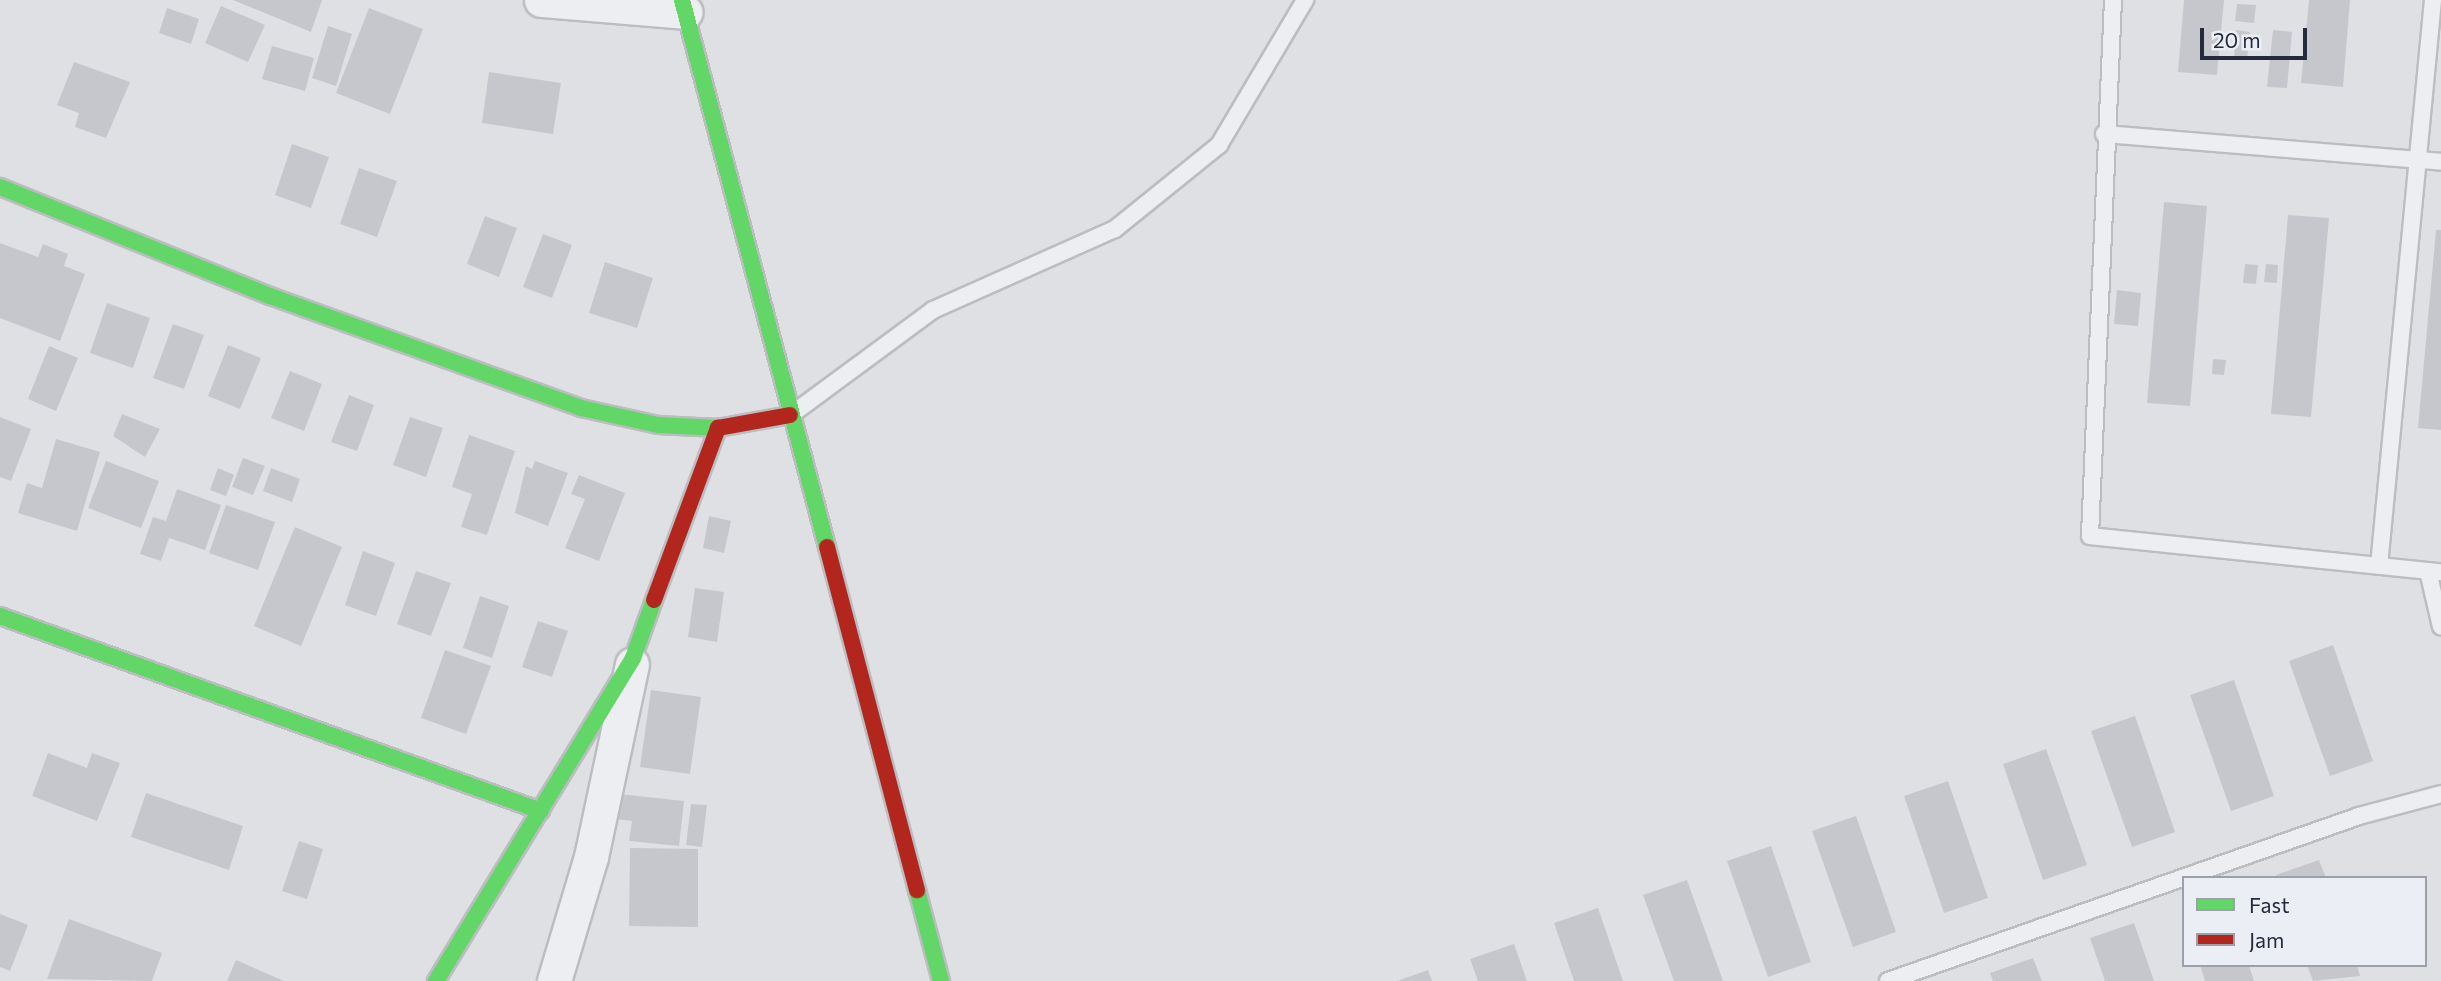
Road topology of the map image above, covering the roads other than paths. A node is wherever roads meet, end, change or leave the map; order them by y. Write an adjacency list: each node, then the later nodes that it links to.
1 (541, 0): 5 (street)
2 (1305, 0): 10 (lane)
3 (2113, 0): 6 (lane)
4 (2433, 0): 7 (lane)
5 (684, 6): 10 (street)
6 (2104, 134): 7 (lane); 12 (lane)
7 (2418, 159): 8 (lane); 12 (lane)
8 (2441, 162)
9 (0, 187): 11 (street)
10 (790, 415): 11 (street); 23 (street)
11 (718, 428): 16 (street)
12 (2379, 566): 13 (lane)
13 (2435, 572): 15 (lane)
14 (0, 616): 18 (street)
15 (2441, 627)
16 (633, 658): 18 (street); 22 (street)
17 (2441, 794): 19 (lane)
18 (541, 811): 21 (street)
19 (2188, 876)
20 (2182, 878): 24 (lane)
21 (436, 981)
22 (554, 981)
23 (941, 981)
24 (1888, 981)

